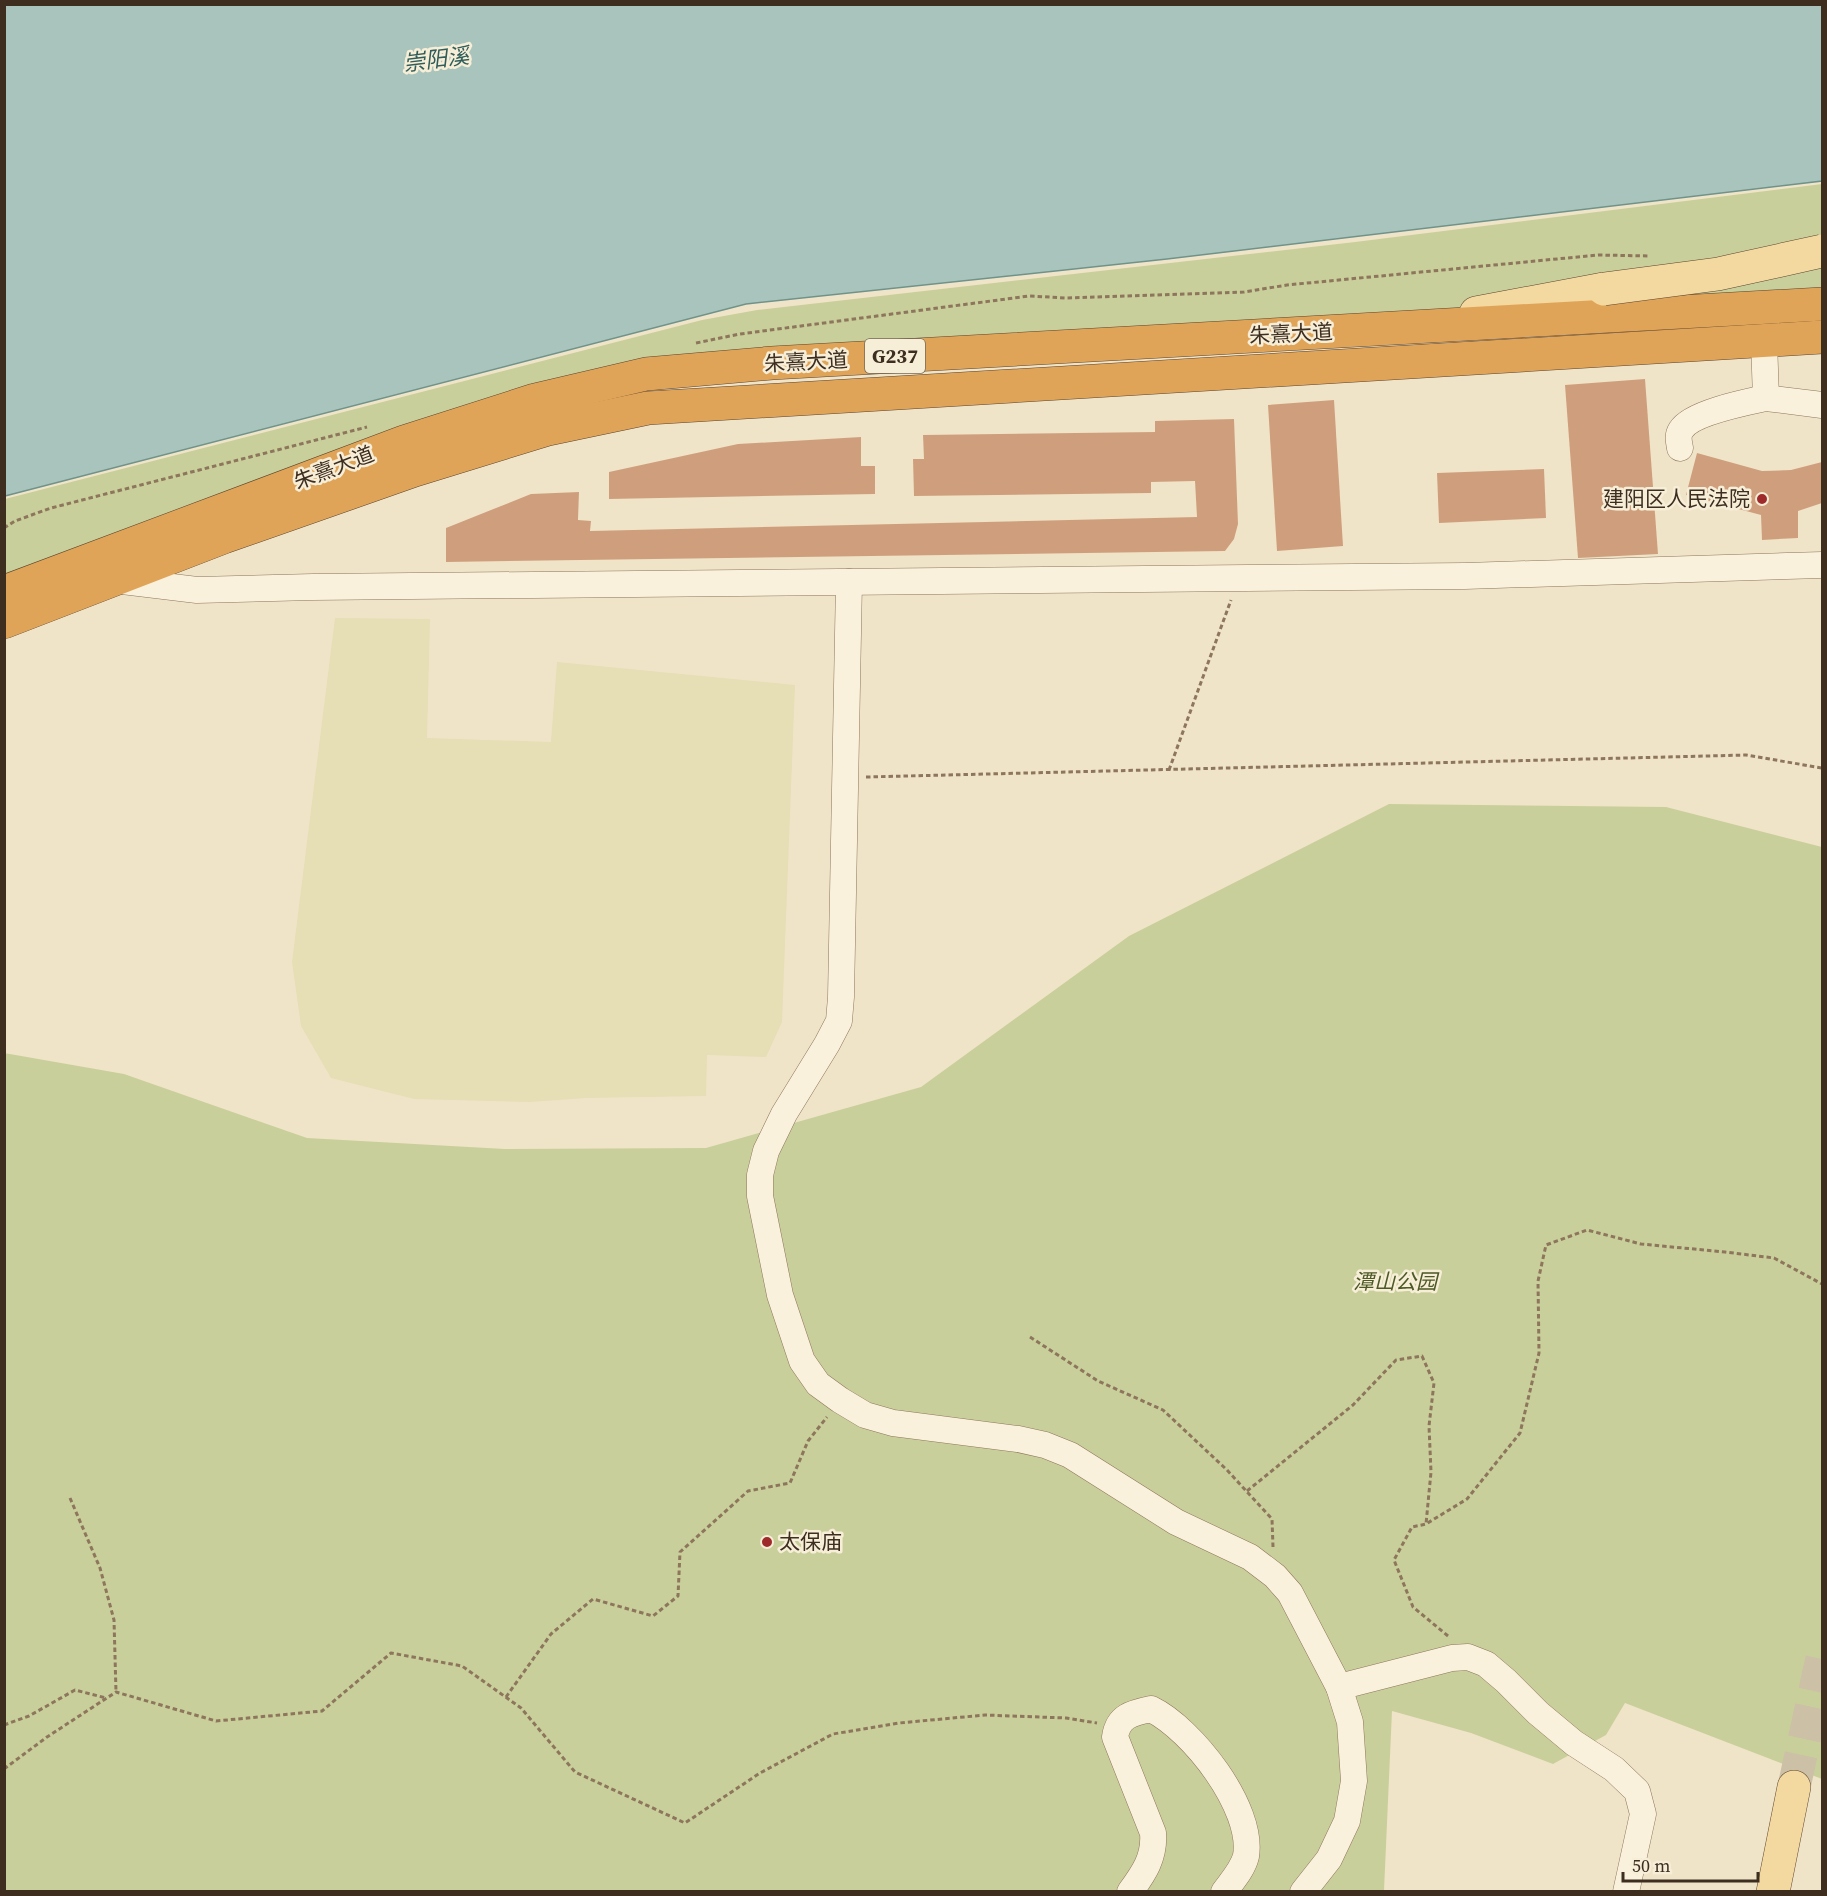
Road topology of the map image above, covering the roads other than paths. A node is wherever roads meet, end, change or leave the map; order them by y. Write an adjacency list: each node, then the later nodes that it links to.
1 (1822, 251): 3 (main road, bridge)
2 (1822, 304): 3 (highway, 朱熹大道 / G237)
3 (1387, 329): 10 (highway, 朱熹大道 / G237)
4 (1822, 337): 5 (highway, 朱熹大道 / G237)
5 (1764, 341): 6 (street); 11 (highway, 朱熹大道 / G237)
6 (1766, 398): 7 (street); 8 (street)
7 (1822, 405)
8 (1680, 448)
9 (1822, 565): 12 (street)
10 (41, 579): 11 (street); 13 (highway, 朱熹大道 / G237)
11 (114, 580): 12 (street); 14 (highway, 朱熹大道 / G237)
12 (849, 582): 15 (street)
13 (4, 592)
14 (4, 622)
15 (1339, 1687): 19 (street); 20 (street)
16 (1794, 1787): 21 (main road)
17 (1130, 1892): 18 (street)
18 (1224, 1892)
19 (1303, 1892)
20 (1626, 1892)
21 (1773, 1892)

